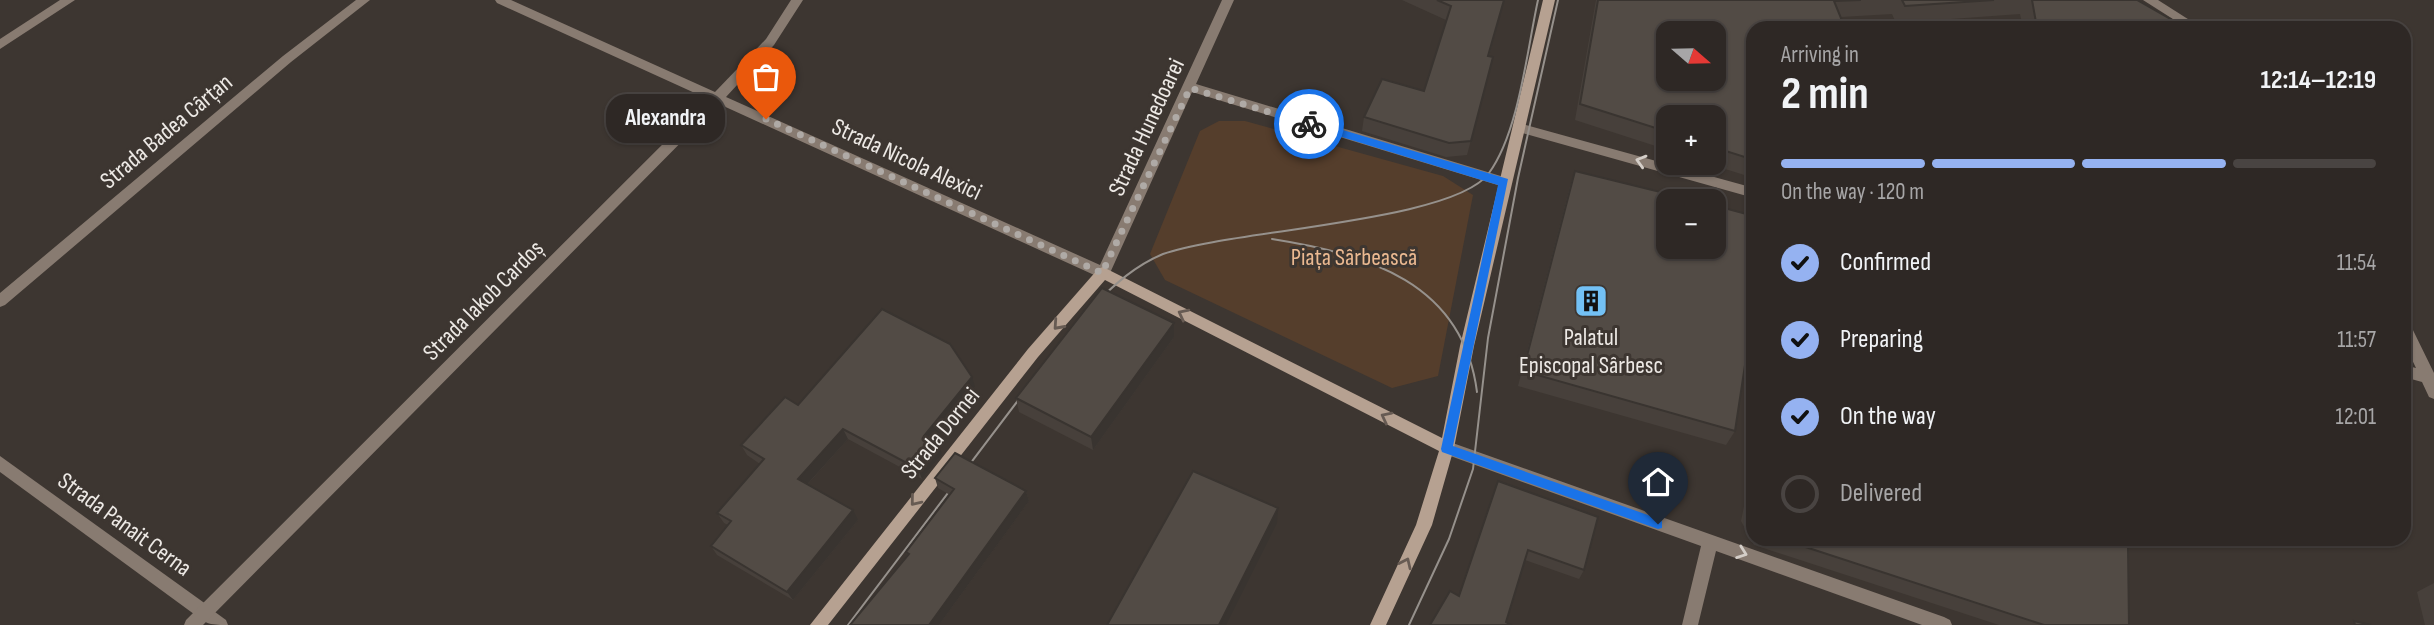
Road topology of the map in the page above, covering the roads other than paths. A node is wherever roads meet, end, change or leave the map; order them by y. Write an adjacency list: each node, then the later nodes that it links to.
1 (69, 0): 9 (street)
2 (364, 0): 16 (street, Strada Badea Cârțan)
3 (501, 0): 11 (street, Strada Nicola Alexici)
4 (797, 0): 11 (street, Strada Iakob Cardoș)
5 (1228, 0): 10 (street, Strada Hunedoarei)
6 (1549, 0): 12 (main road)
7 (2149, 0): 8 (street)
8 (2184, 21)
9 (0, 45)
10 (1190, 88): 13 (street); 15 (street, Strada Hunedoarei)
11 (718, 97): 15 (street, Strada Nicola Alexici); 24 (street, Strada Iakob Cardoș)
12 (1518, 128): 13 (main road); 14 (street, one-way to 12)
13 (1504, 182): 21 (main road)
14 (1746, 191)
15 (1102, 273): 21 (main road, one-way to 15); 27 (main road, Strada Dornei, one-way to 27)
16 (0, 300)
17 (2411, 340): 19 (street)
18 (2411, 373): 19 (street)
19 (2430, 378): 20 (street)
20 (2434, 393)
21 (1447, 449): 23 (street); 28 (main road, one-way to 21)
22 (0, 463): 24 (street, Strada Panait Cerna)
23 (1710, 542): 29 (street); 30 (street, one-way to 30)
24 (204, 612): 25 (street, Strada Iakob Cardoș); 26 (street, Strada Panait Cerna)
25 (192, 625)
26 (220, 625)
27 (818, 625)
28 (1378, 625)
29 (1690, 625)
30 (1944, 625)

